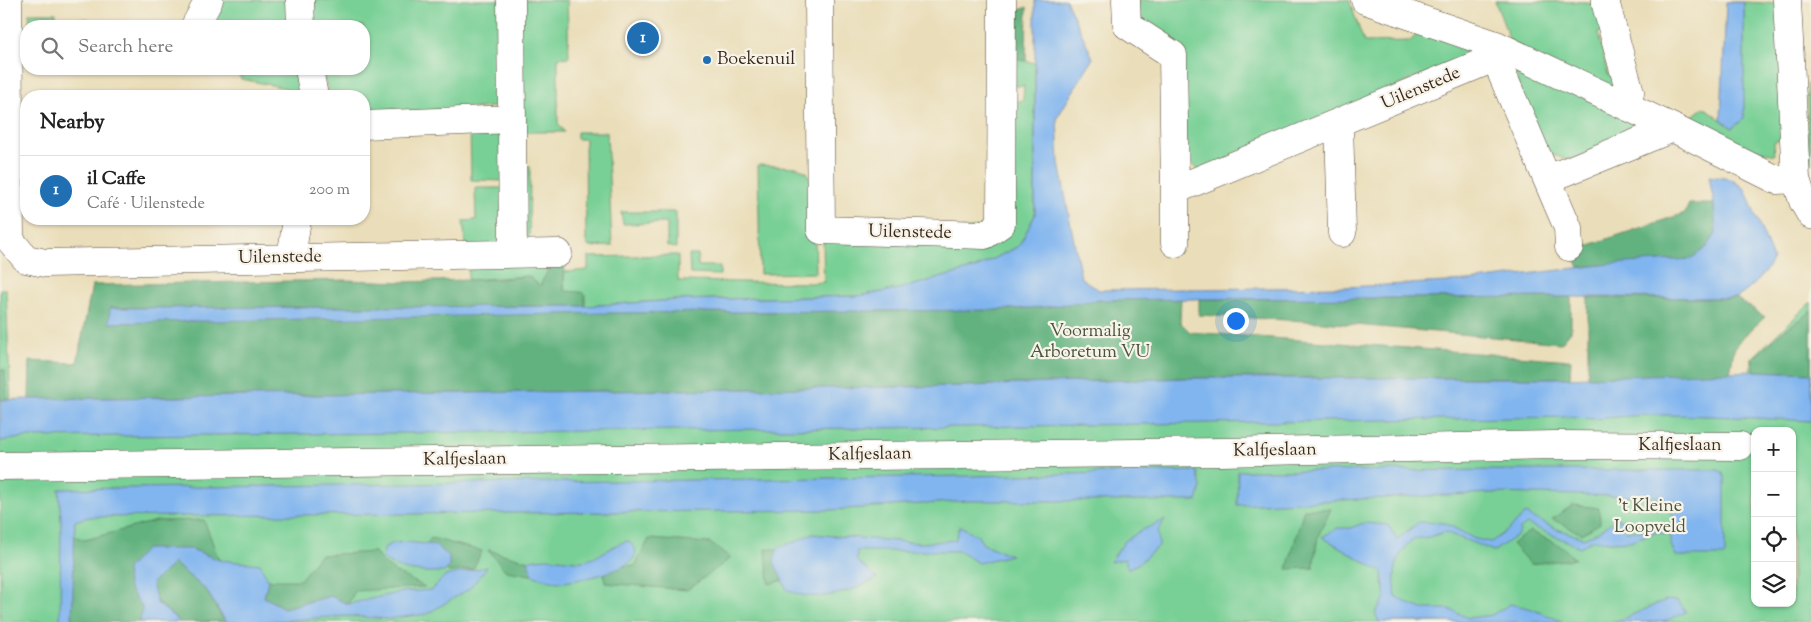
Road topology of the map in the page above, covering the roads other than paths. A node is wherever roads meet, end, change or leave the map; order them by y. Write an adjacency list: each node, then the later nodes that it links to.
1 (8, 0): 31 (street, Uilenstede)
2 (209, 0): 11 (street)
3 (300, 0): 12 (street)
4 (511, 0): 17 (street)
5 (819, 0): 6 (street, Uilenstede)
6 (1002, 0)
7 (1126, 0): 23 (street)
8 (1365, 0): 13 (street)
9 (1606, 0): 16 (street)
10 (1787, 0): 22 (street)
11 (198, 20)
12 (301, 20)
13 (1496, 45): 16 (street); 18 (street, Uilenstede); 21 (street)
14 (310, 75): 15 (street)
15 (313, 90)
16 (1628, 107): 20 (street)
17 (512, 119): 19 (street); 30 (street)
18 (1339, 122): 23 (street, Uilenstede); 26 (street)
19 (370, 125)
20 (1673, 128): 21 (street); 22 (street)
21 (1548, 179): 28 (street)
22 (1796, 179): 24 (street)
23 (1175, 190): 27 (street)
24 (1811, 215)
25 (296, 225): 31 (street)
26 (1342, 233)
27 (1175, 243)
28 (1569, 247)
29 (558, 253): 30 (street, Uilenstede)
30 (513, 254): 31 (street, Uilenstede)
31 (291, 258)
32 (1740, 446): 33 (street, Kalfjeslaan)
33 (0, 466)

